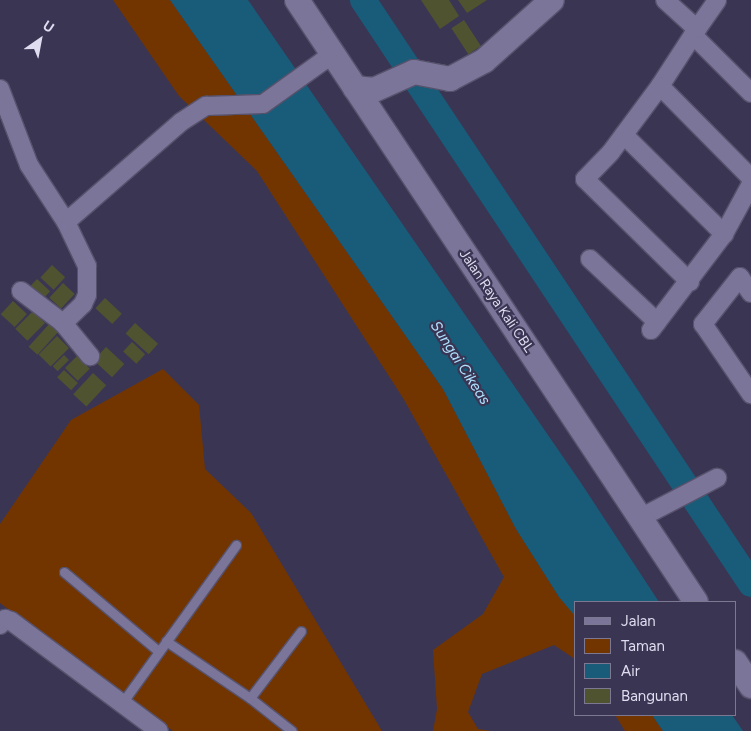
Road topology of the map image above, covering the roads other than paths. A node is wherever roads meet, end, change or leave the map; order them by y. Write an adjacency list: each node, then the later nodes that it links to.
1 (296, 0): 6 (main road, Jalan Raya Kali CBL)
2 (552, 0): 8 (main road)
3 (665, 0): 5 (street)
4 (717, 0): 5 (street)
5 (695, 32): 7 (street); 10 (street)
6 (329, 59): 8 (main road, Jalan Raya Kali CBL); 14 (street)
7 (660, 86): 11 (street); 12 (street)
8 (355, 88): 24 (main road, Jalan Raya Kali CBL)
9 (0, 89): 14 (street)
10 (751, 93)
11 (624, 135): 15 (street); 17 (street)
12 (751, 178)
13 (751, 184): 15 (street)
14 (66, 222): 20 (street)
15 (724, 234): 17 (street)
16 (590, 259): 17 (street)
17 (690, 282)
18 (21, 291): 20 (street)
19 (751, 293): 22 (street)
20 (63, 323): 21 (street)
21 (90, 356)
22 (751, 394)
23 (717, 478): 24 (street)
24 (640, 518): 27 (main road, Jalan Raya Kali CBL)
25 (236, 545): 30 (lane)
26 (64, 572): 31 (lane)
27 (695, 601)
28 (0, 625): 35 (street)
29 (301, 631): 34 (lane)
30 (166, 641): 31 (lane); 34 (lane)
31 (158, 651): 35 (lane)
32 (736, 664): 33 (main road)
33 (751, 686)
34 (250, 698): 37 (lane)
35 (122, 703): 36 (street)
36 (159, 731)
37 (292, 731)

